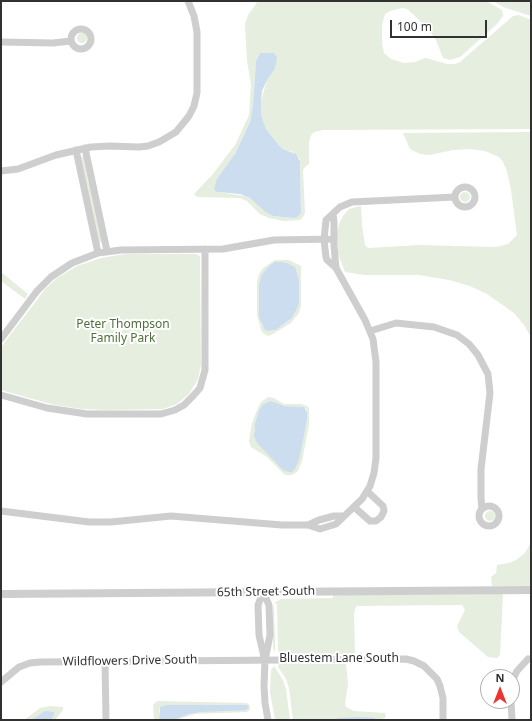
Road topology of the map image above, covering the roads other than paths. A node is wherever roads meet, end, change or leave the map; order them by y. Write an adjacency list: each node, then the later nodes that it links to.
1 (188, 1): 4 (street)
2 (71, 41): 3 (street)
3 (1, 42)
4 (85, 148): 5 (street); 12 (street)
5 (76, 150): 6 (street); 13 (street)
6 (1, 171)
7 (455, 197): 8 (street)
8 (333, 214): 9 (street); 10 (street)
9 (334, 239): 10 (street); 14 (street)
10 (324, 240): 11 (street); 14 (street)
11 (205, 249): 12 (street); 17 (street)
12 (107, 251): 13 (street)
13 (98, 253): 16 (street)
14 (336, 268): 15 (street)
15 (370, 331): 18 (street); 20 (street)
16 (1, 339)
17 (1, 395)
18 (367, 491): 19 (street); 19 (street)
19 (354, 507): 21 (street)
20 (482, 509)
21 (1, 511)
22 (531, 590): 23 (street, 65th Street South)
23 (263, 592): 24 (street, 65th Street South); 26 (street); 26 (street)
24 (1, 594)
25 (528, 659): 28 (street)
26 (264, 660): 27 (street, Wildflowers Drive South); 32 (street); 33 (street, Bluestem Lane South)
27 (105, 661): 29 (street, Wildflowers Drive South); 31 (street)
28 (519, 669)
29 (1, 682)
30 (511, 709): 34 (street)
31 (106, 720)
32 (268, 720)
33 (443, 720)
34 (512, 720)

